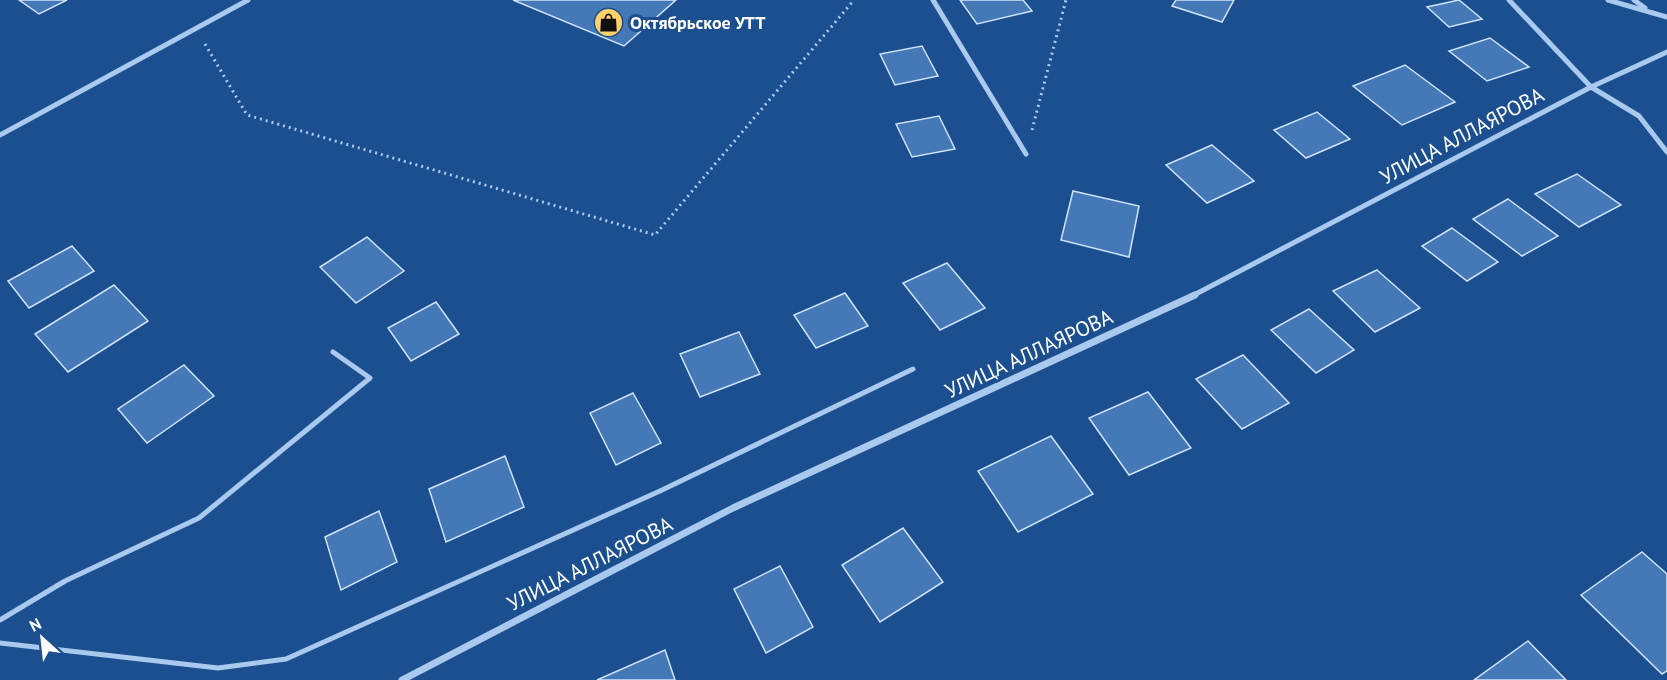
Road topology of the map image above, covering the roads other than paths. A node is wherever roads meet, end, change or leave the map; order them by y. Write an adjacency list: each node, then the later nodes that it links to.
1 (248, 0): 10 (street)
2 (933, 0): 12 (street)
3 (1509, 0): 9 (street)
4 (1608, 0): 6 (street)
5 (1634, 0): 6 (street)
6 (1651, 12): 7 (street)
7 (1667, 17)
8 (1667, 52): 9 (street, УЛИЦА АЛЛАЯРОВА)
9 (1591, 87): 11 (street); 17 (street, УЛИЦА АЛЛАЯРОВА)
10 (0, 135)
11 (1667, 152)
12 (1026, 154)
13 (333, 352): 15 (lane)
14 (913, 369): 16 (lane)
15 (0, 620)
16 (0, 642)
17 (402, 680)

